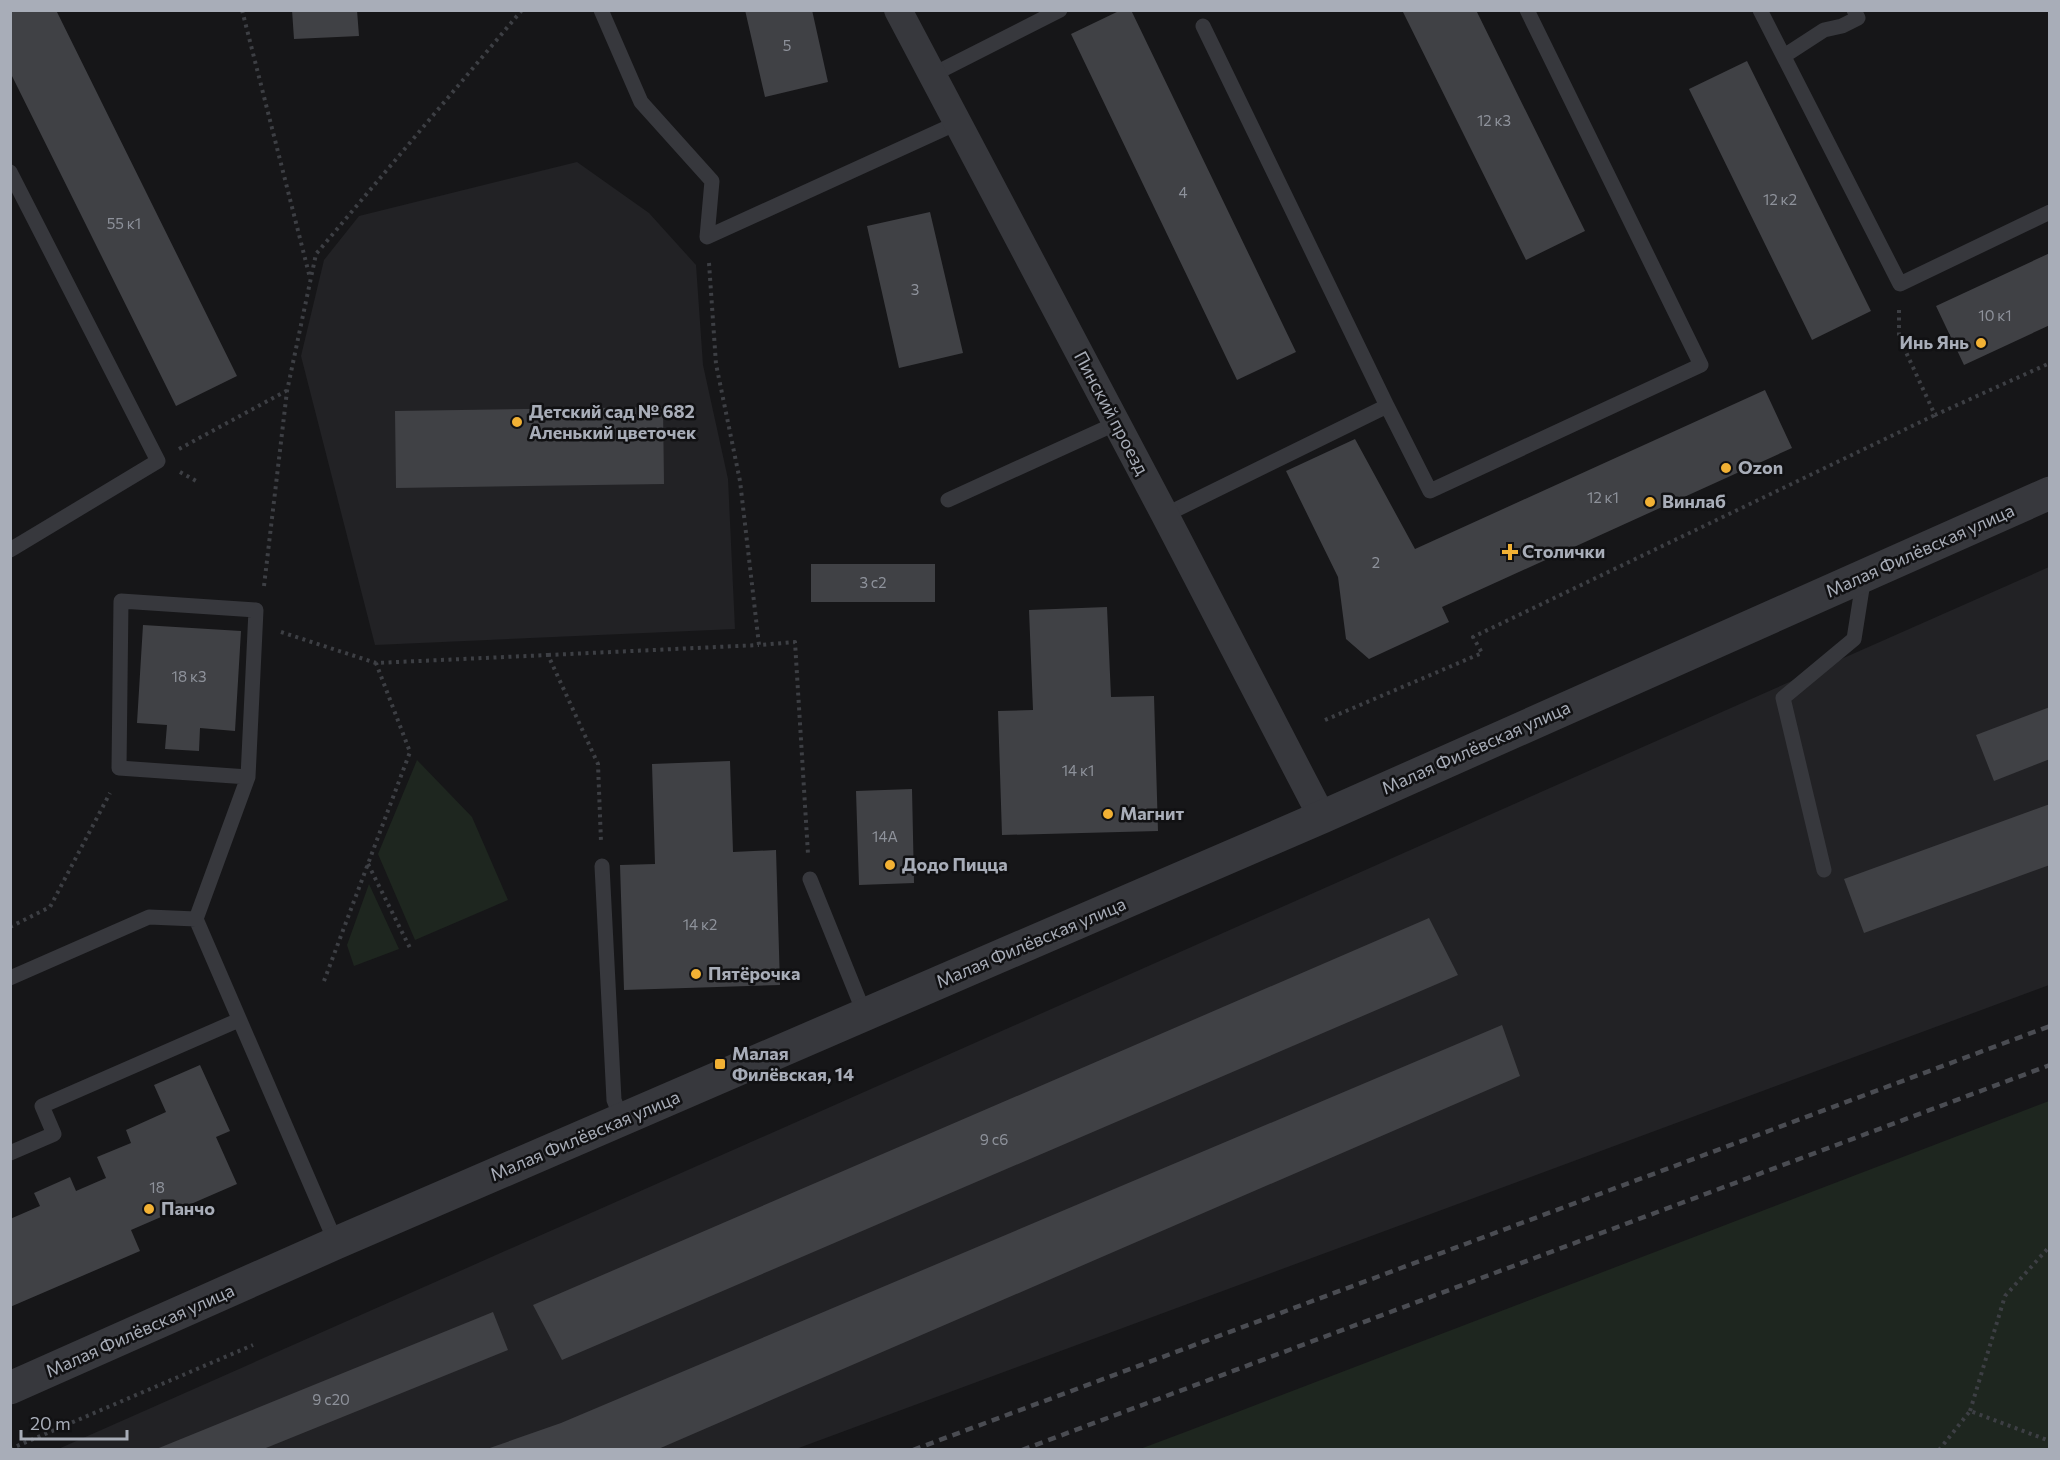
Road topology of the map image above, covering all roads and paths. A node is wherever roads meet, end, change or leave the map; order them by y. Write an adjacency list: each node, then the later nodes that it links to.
1 (242, 10): 16 (path)
2 (522, 10): 16 (path)
3 (601, 10): 15 (lane)
4 (898, 10): 11 (street, Пинский проезд)
5 (1060, 10): 11 (lane)
6 (1527, 10): 20 (lane)
7 (1760, 10): 10 (lane)
8 (1854, 10): 10 (lane)
9 (1203, 26): 20 (lane)
10 (1784, 56): 17 (lane)
11 (932, 75): 12 (street, Пинский проезд)
12 (957, 123): 15 (lane); 22 (street, Пинский проезд)
13 (10, 172): 23 (lane)
14 (2049, 212): 17 (lane)
15 (707, 237): 31 (path)
16 (310, 279): 19 (path)
17 (1900, 284): 21 (path)
18 (2049, 363): 21 (path)
19 (286, 391): 23 (path); 29 (path)
20 (1387, 406): 26 (lane)
21 (1935, 415): 34 (path)
22 (1117, 423): 25 (lane); 26 (street, Пинский проезд)
23 (158, 461): 27 (lane)
24 (2049, 493): 28 (street, Малая Филёвская улица)
25 (948, 500)
26 (1165, 515): 37 (street, Пинский проезд)
27 (10, 550)
28 (1864, 576): 37 (street, Малая Филёвская улица); 40 (lane)
29 (264, 590)
30 (270, 628): 33 (path)
31 (759, 645): 32 (path); 41 (path)
32 (548, 655): 33 (path); 39 (path)
33 (375, 663): 38 (path)
34 (1325, 720)
35 (248, 777): 35 (lane); 42 (lane)
36 (115, 787): 43 (path)
37 (1322, 817): 47 (street, Малая Филёвская улица)
38 (368, 863): 44 (path); 46 (path)
39 (602, 866): 49 (lane)
40 (1824, 870)
41 (810, 879): 47 (lane)
42 (196, 918): 45 (lane); 48 (lane)
43 (10, 927)
44 (410, 948)
45 (10, 978)
46 (324, 981)
47 (865, 1015): 49 (street, Малая Филёвская улица)
48 (239, 1020): 50 (lane); 51 (lane)
49 (622, 1120): 51 (street, Малая Филёвская улица)
50 (10, 1153)
51 (336, 1244): 54 (street, Малая Филёвская улица)
52 (2049, 1246): 55 (path)
53 (253, 1346): 57 (path)
54 (10, 1388)
55 (1970, 1411): 56 (path); 58 (path)
56 (2049, 1441)
57 (10, 1449)
58 (1939, 1449)

